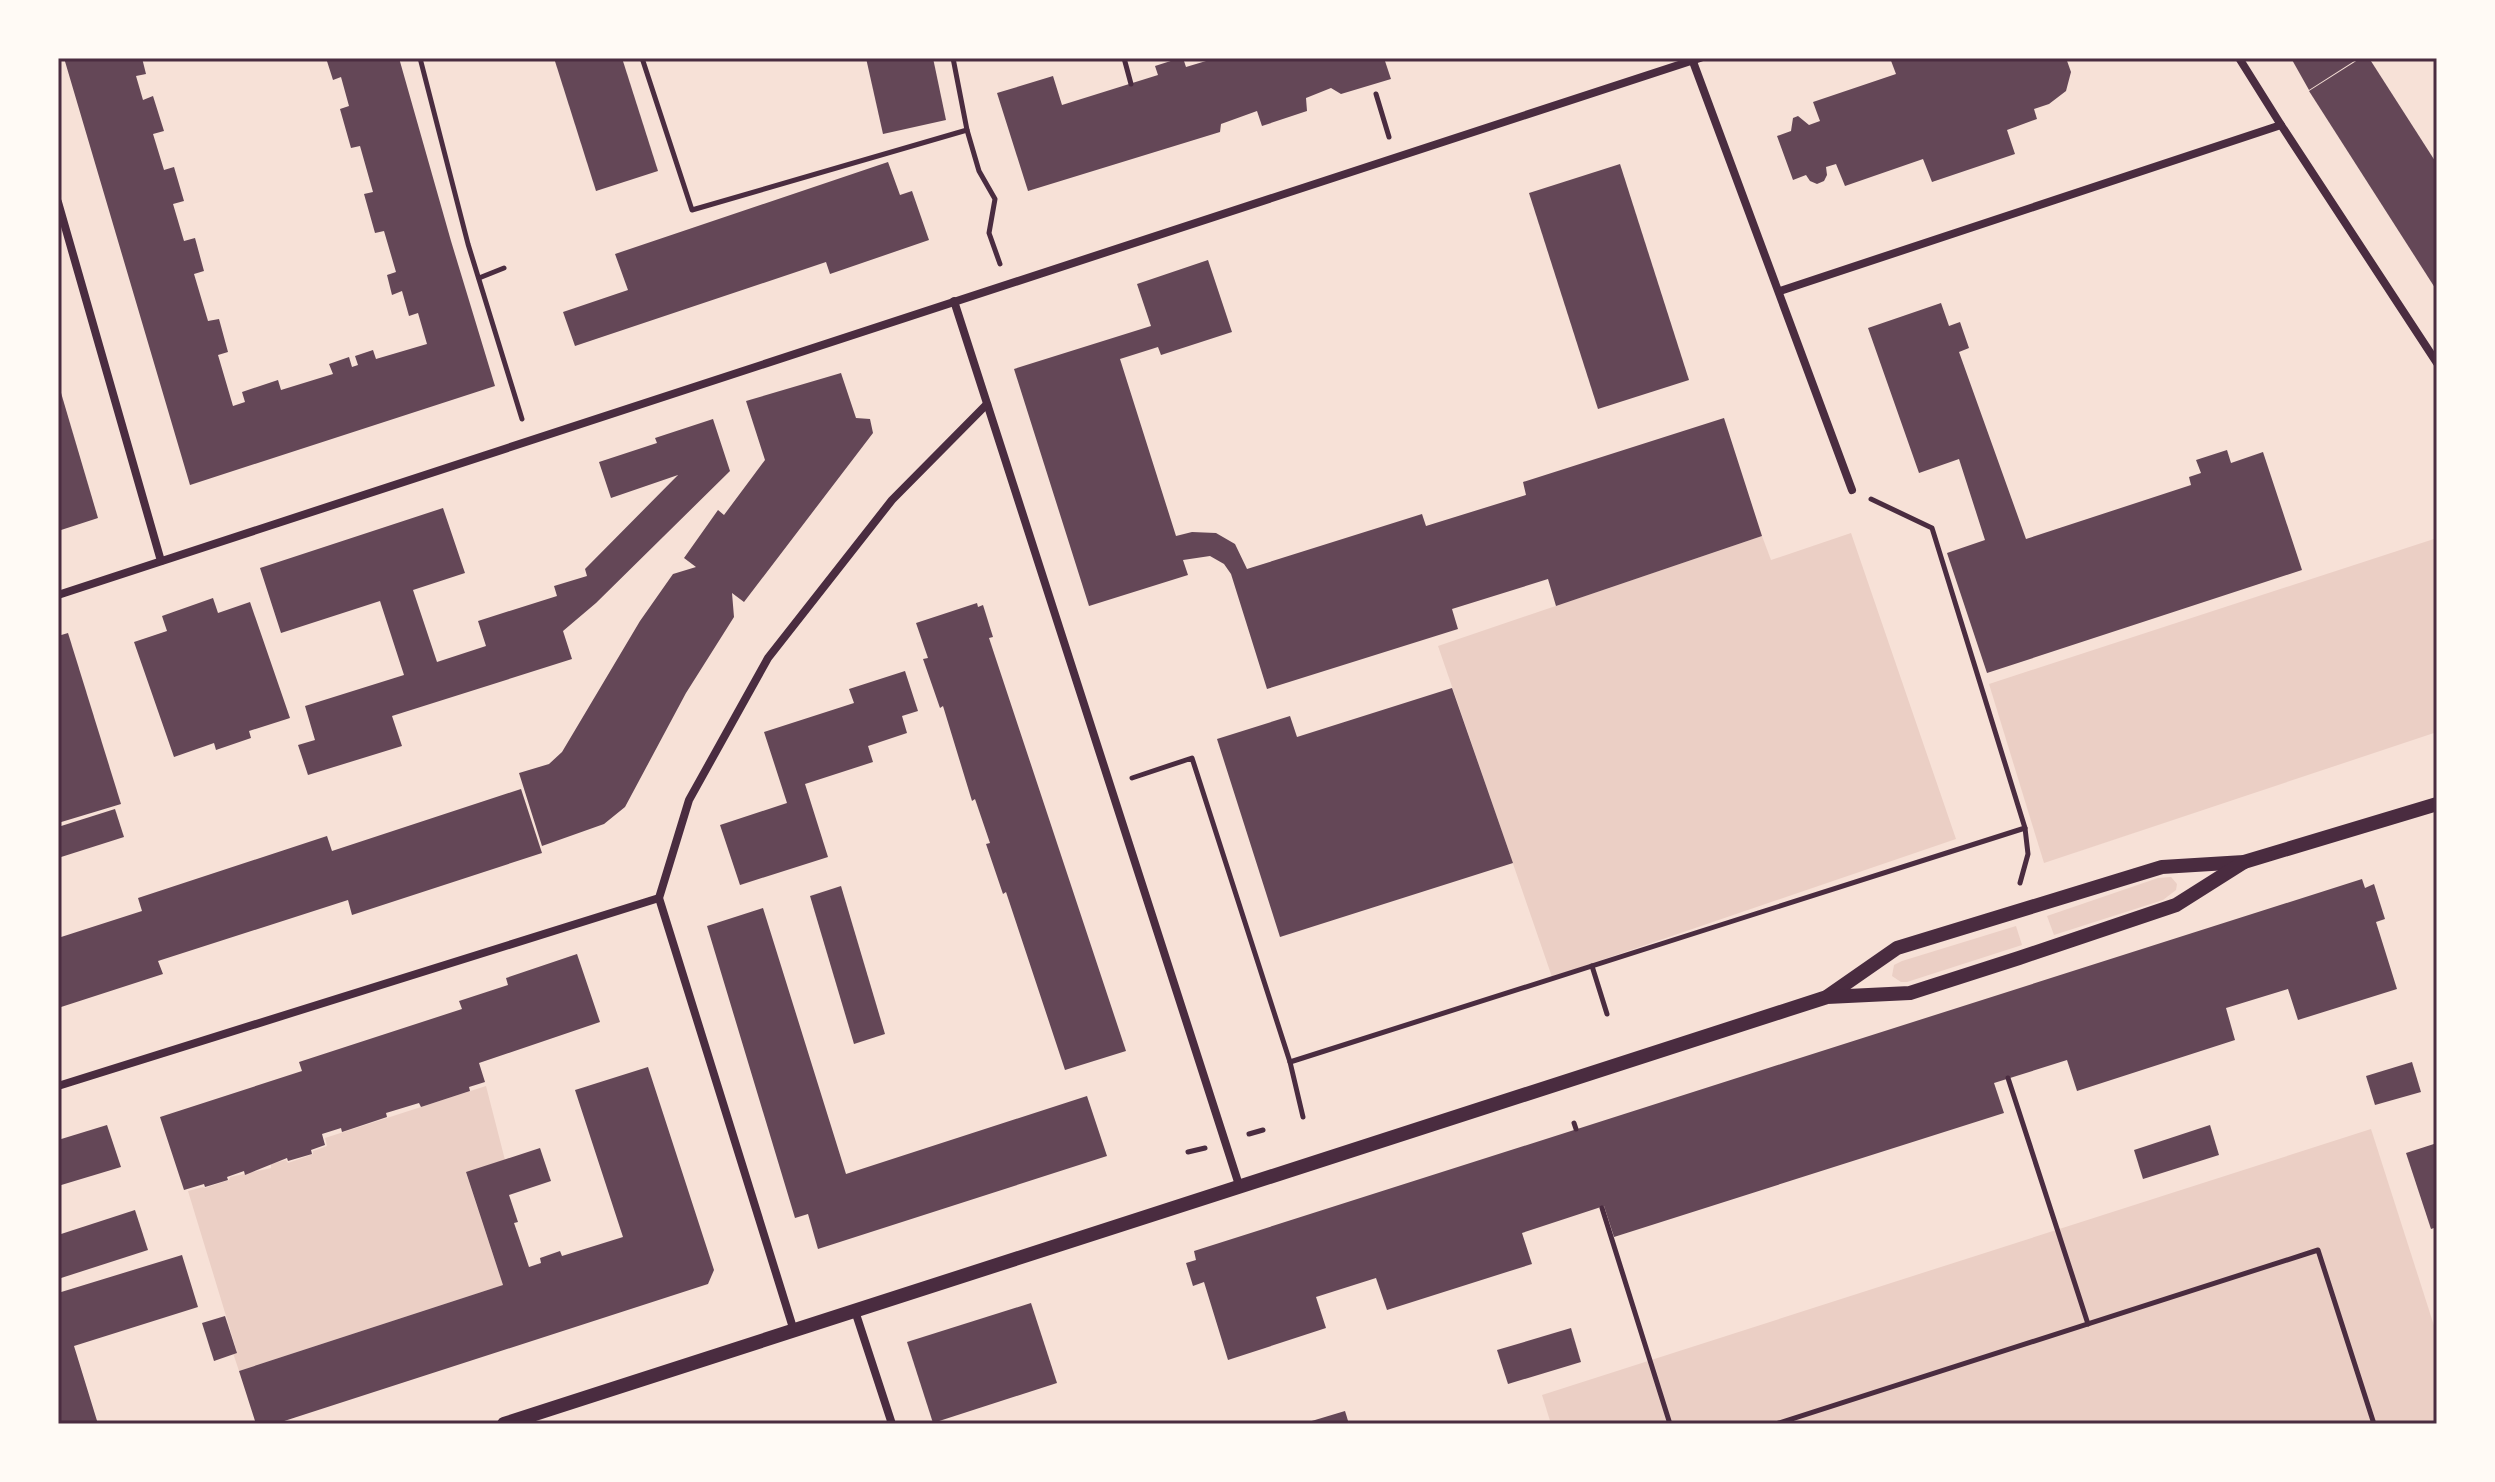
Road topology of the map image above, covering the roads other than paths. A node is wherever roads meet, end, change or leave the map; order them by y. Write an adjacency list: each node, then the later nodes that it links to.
1 (2239, 58): 3 (street)
2 (1695, 59): 5 (street); 6 (street)
3 (2281, 125): 5 (street); 7 (street)
4 (58, 202): 10 (street)
5 (1780, 291): 9 (street)
6 (954, 301): 8 (street); 10 (street)
7 (2437, 363)
8 (987, 404): 14 (street); 17 (street)
9 (1852, 490)
10 (161, 561): 11 (street)
11 (58, 595)
12 (2437, 804): 13 (street)
13 (2244, 862): 15 (street); 15 (street)
14 (659, 898): 16 (street); 19 (street)
15 (1827, 997): 17 (street)
16 (58, 1086)
17 (1240, 1188): 18 (street)
18 (855, 1311): 19 (street); 21 (street)
19 (794, 1331): 20 (street)
20 (504, 1424)
21 (892, 1424)

